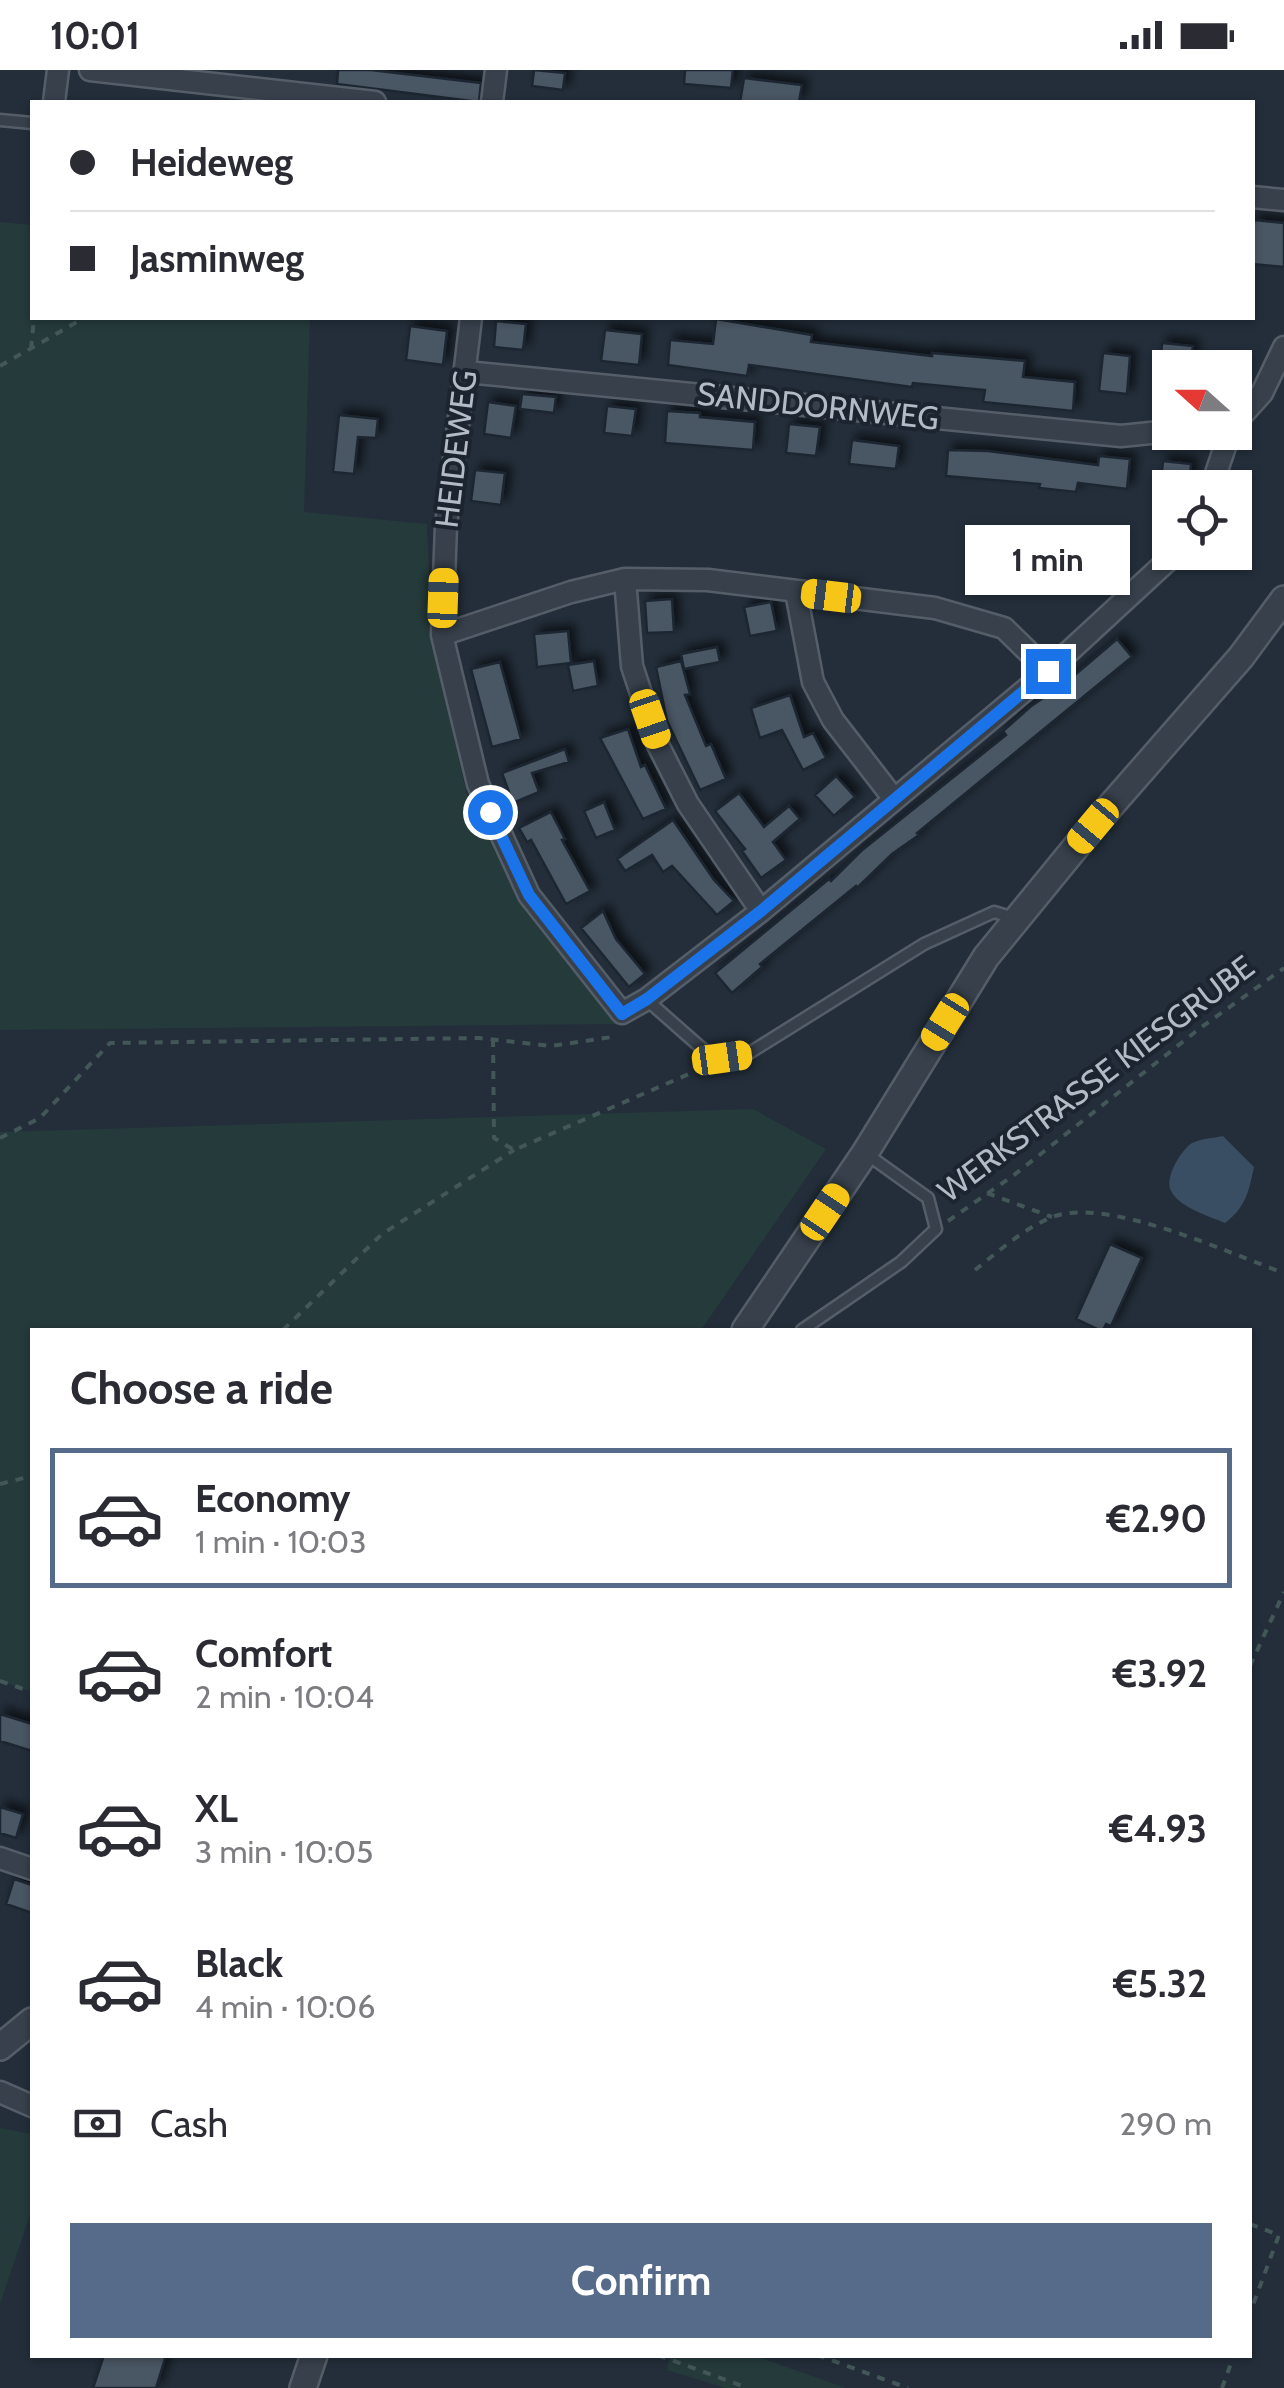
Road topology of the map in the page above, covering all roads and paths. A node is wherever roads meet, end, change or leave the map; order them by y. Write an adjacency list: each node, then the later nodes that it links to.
1 (58, 70): 4 (street)
2 (90, 70): 5 (street)
3 (496, 70): 6 (street)
4 (54, 100)
5 (357, 100)
6 (492, 100)
7 (0, 120): 8 (lane)
8 (30, 123)
9 (1255, 197): 10 (street)
10 (1284, 200)
11 (34, 320): 15 (path)
12 (81, 320): 15 (path)
13 (471, 320): 17 (street, HEIDEWEG)
14 (1284, 346): 18 (street)
15 (31, 349): 16 (path)
16 (0, 366)
17 (466, 372): 19 (street, SANDDORNWEG); 24 (street, HEIDEWEG)
18 (1252, 403)
19 (1152, 433)
20 (1157, 570): 25 (street)
21 (625, 579): 22 (street); 24 (street); 27 (street)
22 (796, 592): 25 (street); 26 (street)
23 (1284, 599): 28 (street)
24 (442, 635): 31 (street, HEIDEWEG)
25 (1048, 671): 26 (street)
26 (894, 800): 27 (street)
27 (761, 911): 30 (street)
28 (1015, 918): 33 (lane); 36 (street)
29 (1284, 968): 37 (path, WERKSTRASSE KIESGRUBE)
30 (647, 999): 31 (street); 33 (lane)
31 (622, 1014): 32 (path)
32 (492, 1039): 34 (path); 35 (path)
33 (722, 1058): 35 (path)
34 (0, 1138)
35 (514, 1150): 42 (path)
36 (865, 1153): 39 (lane); 43 (street)
37 (987, 1193): 38 (path); 39 (path, WERKSTRASSE KIESGRUBE)
38 (1052, 1218): 40 (path); 41 (path)
39 (936, 1229): 44 (lane)
40 (975, 1270)
41 (1284, 1273)
42 (285, 1328)
43 (746, 1328)
44 (805, 1328)
45 (30, 1476): 46 (path)
46 (0, 1484)
47 (1284, 1592): 48 (path)
48 (1252, 1662)
49 (0, 1681): 50 (path)
50 (30, 1691)
51 (0, 1858): 52 (street)
52 (30, 1868)
53 (30, 2022): 54 (street)
54 (0, 2047)
55 (0, 2092): 56 (street)
56 (30, 2105)
57 (1252, 2225): 58 (path)
58 (1282, 2235): 59 (path)
59 (1252, 2308)
60 (313, 2358): 64 (street)
61 (666, 2358): 65 (path)
62 (825, 2358): 66 (path)
63 (1233, 2358): 67 (path)
64 (303, 2388)
65 (748, 2388)
66 (908, 2388)
67 (1222, 2388)

